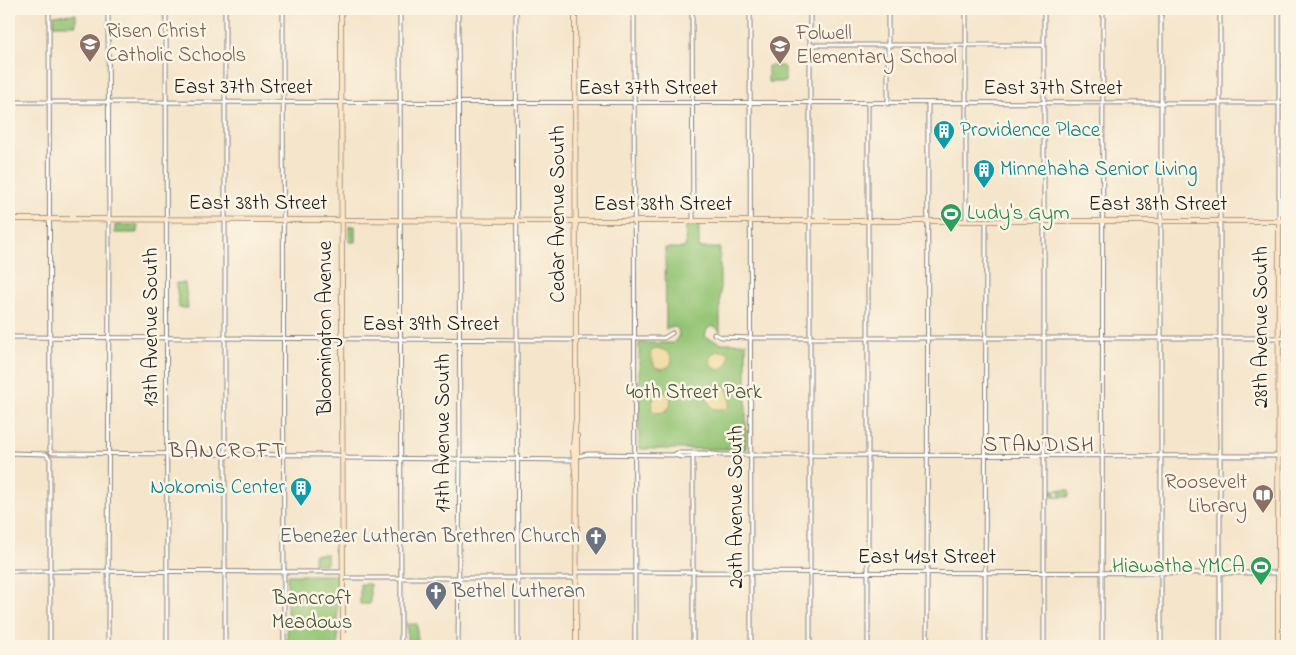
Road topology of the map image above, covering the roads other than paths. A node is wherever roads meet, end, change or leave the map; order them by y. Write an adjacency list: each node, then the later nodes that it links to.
1 (49, 9): 27 (street)
2 (108, 9): 28 (street)
3 (166, 9): 29 (street, 13th Avenue South)
4 (225, 9): 30 (street)
5 (283, 9): 31 (street)
6 (341, 9): 32 (street, Bloomington Avenue)
7 (400, 9): 33 (street)
8 (458, 9): 36 (street, 17th Avenue South)
9 (516, 9): 37 (street)
10 (575, 9): 38 (street, Cedar Avenue South)
11 (634, 9): 39 (street)
12 (692, 9): 40 (street)
13 (750, 9): 41 (street, 20th Avenue South)
14 (810, 9): 22 (street)
15 (888, 9): 25 (street)
16 (966, 9): 23 (street)
17 (1044, 9): 24 (street)
18 (1103, 9): 48 (street)
19 (1161, 9): 49 (street)
20 (1220, 9): 50 (street)
21 (1279, 9): 34 (street, 28th Avenue South)
22 (810, 45): 25 (street); 42 (street)
23 (966, 45): 24 (street); 25 (street); 46 (street)
24 (1044, 45): 47 (street)
25 (888, 46): 44 (street)
26 (9, 102): 27 (street, East 37th Street)
27 (50, 102): 28 (street, East 37th Street); 52 (street)
28 (108, 102): 29 (street, East 37th Street); 53 (street)
29 (167, 103): 30 (street, East 37th Street); 54 (street, 13th Avenue South)
30 (226, 103): 31 (street, East 37th Street); 55 (street)
31 (284, 103): 32 (street, East 37th Street); 56 (street)
32 (342, 103): 33 (street, East 37th Street); 57 (street, Bloomington Avenue)
33 (400, 103): 36 (street, East 37th Street); 58 (street)
34 (1279, 103): 35 (street, East 37th Street); 50 (street, East 37th Street); 71 (street, 28th Avenue South)
35 (1287, 103)
36 (458, 104): 37 (street, East 37th Street); 59 (street, 17th Avenue South)
37 (517, 104): 38 (street, East 37th Street); 60 (street)
38 (575, 104): 39 (street, East 37th Street); 61 (street, Cedar Avenue South)
39 (634, 104): 40 (street, East 37th Street); 62 (street)
40 (692, 104): 41 (street, East 37th Street); 63 (street)
41 (751, 104): 42 (street, East 37th Street); 64 (street, 20th Avenue South)
42 (810, 104): 43 (street, East 37th Street); 65 (street)
43 (868, 104): 44 (street, East 37th Street); 66 (street)
44 (888, 104): 45 (street, East 37th Street)
45 (928, 104): 46 (street, East 37th Street); 67 (street)
46 (966, 104): 47 (street, East 37th Street); 73 (street)
47 (1045, 104): 48 (street, East 37th Street); 75 (street)
48 (1103, 104): 49 (street, East 37th Street); 68 (street)
49 (1161, 104): 50 (street, East 37th Street); 69 (street)
50 (1220, 104): 70 (street)
51 (9, 219): 52 (street, East 38th Street)
52 (50, 220): 53 (street, East 38th Street); 79 (street)
53 (109, 220): 54 (street, East 38th Street); 80 (street)
54 (167, 220): 55 (street, East 38th Street); 81 (street, 13th Avenue South)
55 (225, 220): 56 (street, East 38th Street); 82 (street)
56 (284, 220): 57 (street, East 38th Street); 83 (street)
57 (342, 220): 58 (street, East 38th Street); 95 (street, Bloomington Avenue)
58 (401, 221): 59 (street, East 38th Street); 98 (street)
59 (459, 221): 60 (street, East 38th Street); 99 (street, 17th Avenue South)
60 (517, 221): 61 (street, East 38th Street); 100 (street)
61 (576, 221): 62 (street, East 38th Street); 96 (street, Cedar Avenue South)
62 (635, 221): 63 (street, East 38th Street); 84 (street)
63 (693, 221): 64 (street, East 38th Street)
64 (751, 221): 65 (street, East 38th Street); 85 (street, 20th Avenue South)
65 (810, 221): 66 (street, East 38th Street); 86 (street)
66 (869, 221): 67 (street, East 38th Street); 87 (street)
67 (927, 221): 73 (street, East 38th Street); 88 (street)
68 (1103, 221): 69 (street, East 38th Street); 75 (street, East 38th Street); 90 (street)
69 (1162, 221): 70 (street, East 38th Street); 91 (street)
70 (1220, 221): 71 (street, East 38th Street); 92 (street)
71 (1279, 221): 72 (street, East 38th Street); 93 (street, 28th Avenue South)
72 (1287, 221)
73 (966, 222): 74 (street, East 38th Street)
74 (986, 222): 75 (street, East 38th Street); 89 (street)
75 (1045, 222): 97 (street)
76 (672, 333): 84 (street, East 39th Street)
77 (714, 334): 85 (street)
78 (9, 336): 79 (street, East 39th Street)
79 (50, 336): 80 (street, East 39th Street); 102 (street)
80 (109, 337): 81 (street, East 39th Street); 102 (street)
81 (167, 338): 82 (street, East 39th Street); 103 (street, 13th Avenue South)
82 (225, 338): 83 (street, East 39th Street); 104 (street)
83 (284, 338): 95 (street, East 39th Street); 105 (street)
84 (634, 338): 96 (street, East 39th Street); 106 (street)
85 (752, 338): 86 (street); 108 (street, 20th Avenue South)
86 (810, 338): 87 (street); 109 (street)
87 (869, 338): 88 (street); 110 (street)
88 (927, 338): 89 (street); 111 (street)
89 (986, 338): 97 (street); 115 (street)
90 (1103, 338): 91 (street); 97 (street); 113 (street)
91 (1161, 338): 92 (street); 116 (street)
92 (1220, 338): 93 (street); 117 (street)
93 (1279, 338): 94 (street); 118 (street, 28th Avenue South)
94 (1287, 338)
95 (342, 339): 98 (street, East 39th Street); 114 (street, Bloomington Avenue)
96 (576, 339): 100 (street, East 39th Street); 122 (street, Cedar Avenue South)
97 (1045, 339): 112 (street)
98 (401, 340): 99 (street, East 39th Street); 120 (street)
99 (459, 340): 100 (street, East 39th Street); 121 (street, 17th Avenue South)
100 (518, 340): 123 (street)
101 (9, 454): 127 (street)
102 (108, 454): 103 (street); 128 (street)
103 (167, 454): 104 (street); 125 (street, 13th Avenue South)
104 (225, 454): 105 (street); 126 (street)
105 (284, 455): 114 (street); 129 (street)
106 (634, 455): 107 (street); 122 (street); 132 (street)
107 (693, 455): 108 (street); 133 (street)
108 (752, 455): 109 (street); 134 (street, 20th Avenue South)
109 (810, 455): 110 (street); 135 (street)
110 (868, 455): 111 (street); 136 (street)
111 (927, 455): 115 (street); 137 (street)
112 (1044, 455): 113 (street); 115 (street); 139 (street)
113 (1103, 455): 116 (street); 140 (street)
114 (342, 456): 120 (street); 130 (street, Bloomington Avenue)
115 (986, 456): 138 (street)
116 (1161, 456): 117 (street); 141 (street)
117 (1220, 456): 118 (street); 142 (street)
118 (1279, 456): 119 (street); 143 (street, 28th Avenue South)
119 (1287, 456)
120 (401, 458): 121 (street); 146 (street)
121 (460, 458): 123 (street); 147 (street, 17th Avenue South)
122 (576, 458): 123 (street); 131 (street, Cedar Avenue South)
123 (518, 459): 144 (street)
124 (9, 571): 127 (street)
125 (167, 571): 126 (street); 128 (street); 151 (street, 13th Avenue South)
126 (225, 571): 129 (street); 152 (street)
127 (50, 572): 128 (street); 149 (street)
128 (108, 572): 150 (street)
129 (284, 572): 130 (street); 153 (street)
130 (342, 572): 145 (street, Bloomington Avenue)
131 (576, 572): 132 (street, East 41st Street); 148 (street, Cedar Avenue South)
132 (634, 572): 133 (street, East 41st Street); 159 (street)
133 (693, 572): 134 (street, East 41st Street); 160 (street)
134 (751, 572): 135 (street, East 41st Street); 161 (street, 20th Avenue South)
135 (810, 572): 136 (street, East 41st Street); 162 (street)
136 (868, 572): 137 (street, East 41st Street); 163 (street)
137 (927, 573): 138 (street, East 41st Street); 164 (street)
138 (986, 573): 139 (street, East 41st Street); 165 (street)
139 (1044, 573): 140 (street, East 41st Street); 166 (street)
140 (1103, 573): 141 (street, East 41st Street); 167 (street)
141 (1161, 573): 142 (street, East 41st Street); 168 (street)
142 (1220, 573): 143 (street, East 41st Street); 169 (street)
143 (1278, 573): 170 (street, 28th Avenue South)
144 (518, 577): 147 (street); 148 (street); 157 (street)
145 (343, 578): 146 (street); 154 (street, Bloomington Avenue)
146 (401, 578): 147 (street); 155 (street)
147 (459, 578): 156 (street, 17th Avenue South)
148 (576, 578): 158 (street, Cedar Avenue South)
149 (50, 646)
150 (108, 646)
151 (167, 646)
152 (225, 646)
153 (284, 646)
154 (343, 646)
155 (401, 646)
156 (458, 646)
157 (518, 646)
158 (576, 646)
159 (635, 646)
160 (693, 646)
161 (751, 646)
162 (810, 646)
163 (868, 646)
164 (927, 646)
165 (985, 646)
166 (1044, 646)
167 (1102, 646)
168 (1161, 646)
169 (1220, 646)
170 (1278, 646)

